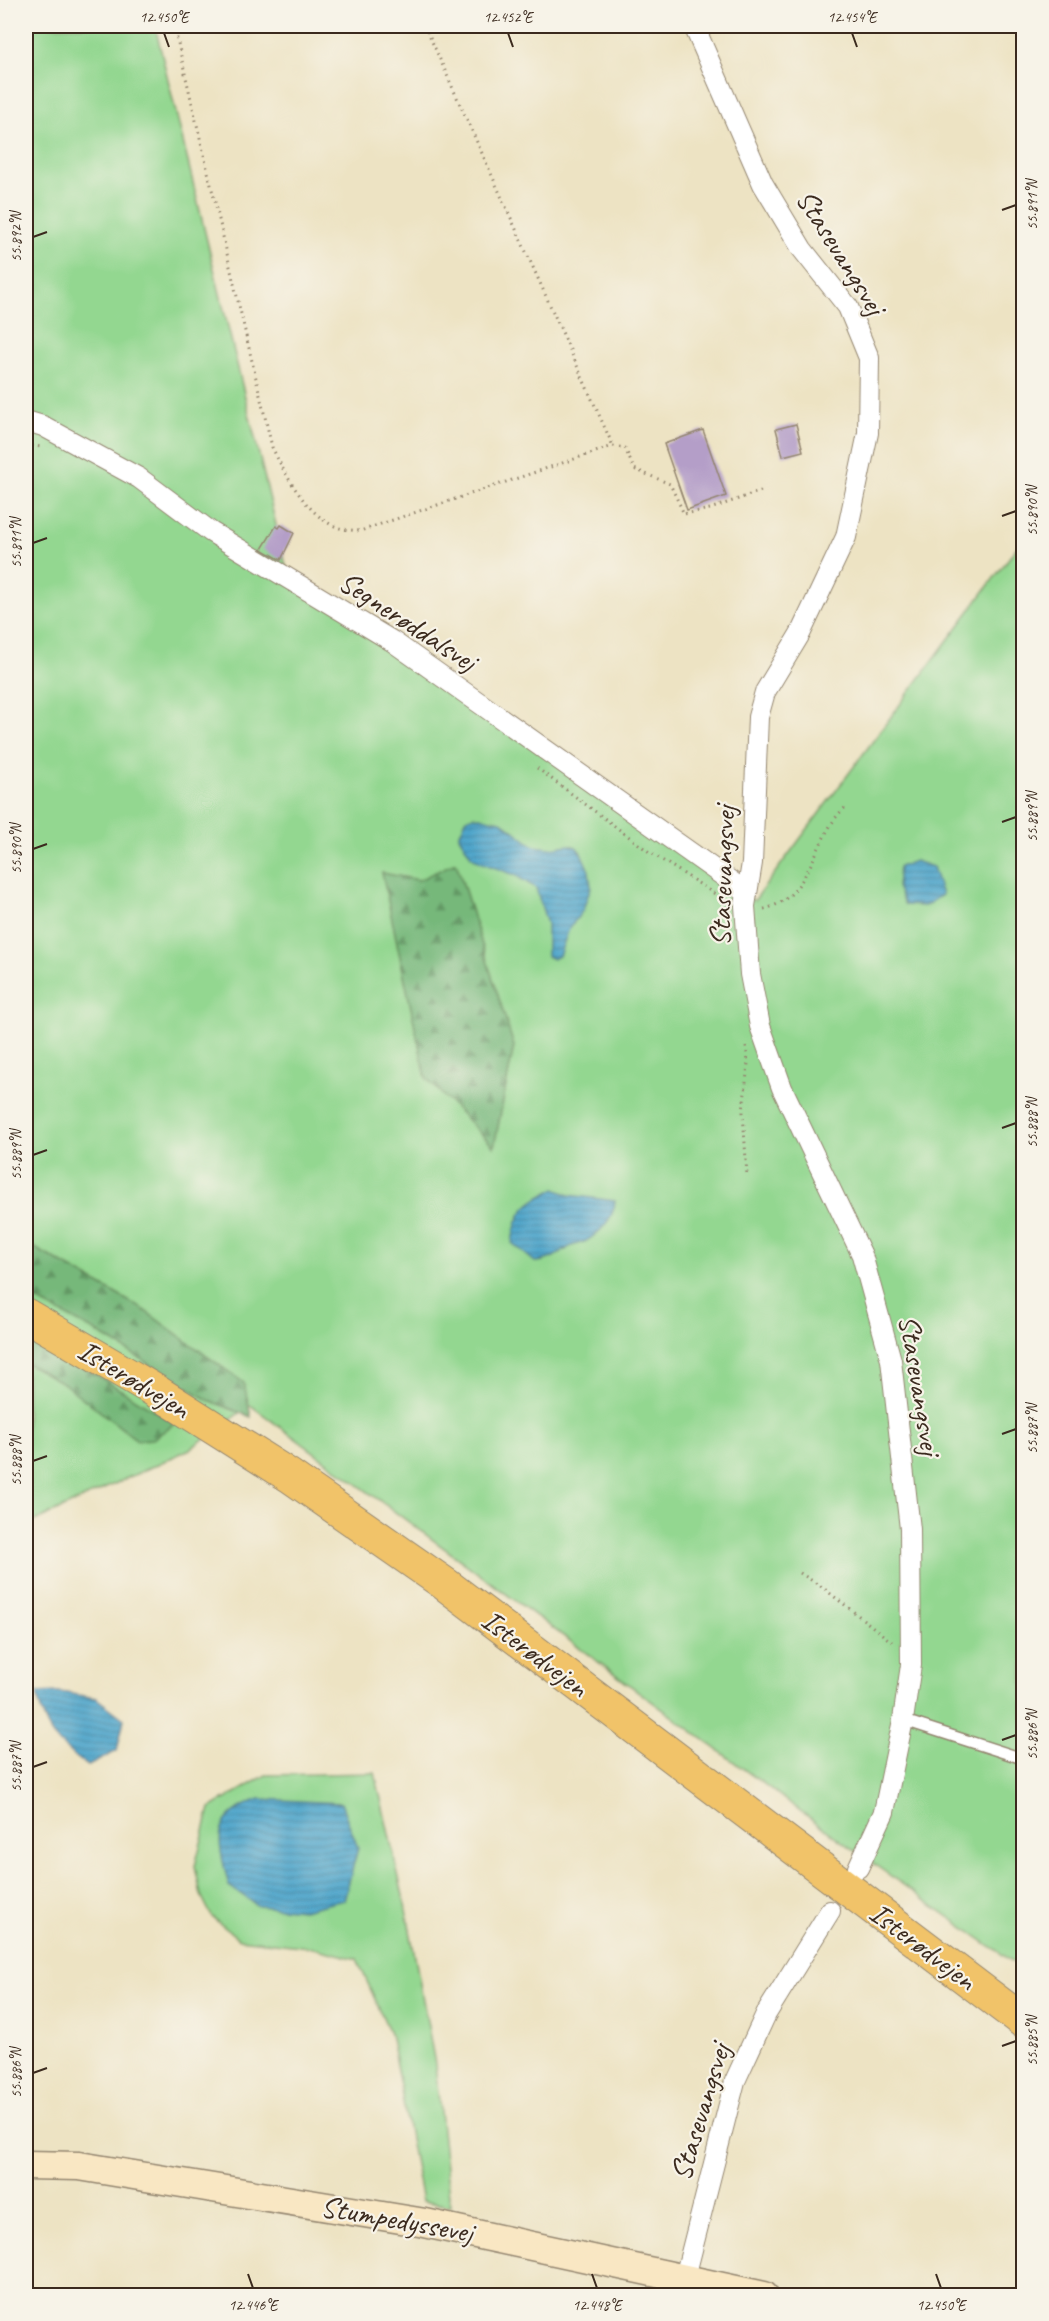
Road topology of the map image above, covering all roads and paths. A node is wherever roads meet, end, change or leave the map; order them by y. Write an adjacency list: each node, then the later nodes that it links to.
1 (174, 26): 6 (path)
2 (425, 26): 6 (path)
3 (694, 26): 11 (street, Stasevangsvej)
4 (26, 421): 11 (street, Segnerøddalsvej)
5 (26, 445): 7 (path)
6 (613, 446): 8 (path)
7 (44, 448)
8 (762, 491)
9 (535, 767): 11 (path)
10 (847, 806): 11 (path)
11 (746, 899): 16 (street, Stasevangsvej)
12 (745, 1039): 13 (path)
13 (747, 1176)
14 (26, 1315): 21 (highway, Isterødvejen)
15 (800, 1574): 16 (path)
16 (911, 1649): 17 (street, Stasevangsvej)
17 (903, 1720): 18 (lane); 19 (street, Stasevangsvej)
18 (1023, 1759)
19 (858, 1868)
20 (830, 1911): 23 (street, Stasevangsvej)
21 (1023, 2022)
22 (26, 2165): 23 (street, Stumpedyssevej)
23 (685, 2277): 24 (street, Stumpedyssevej)
24 (764, 2295)

